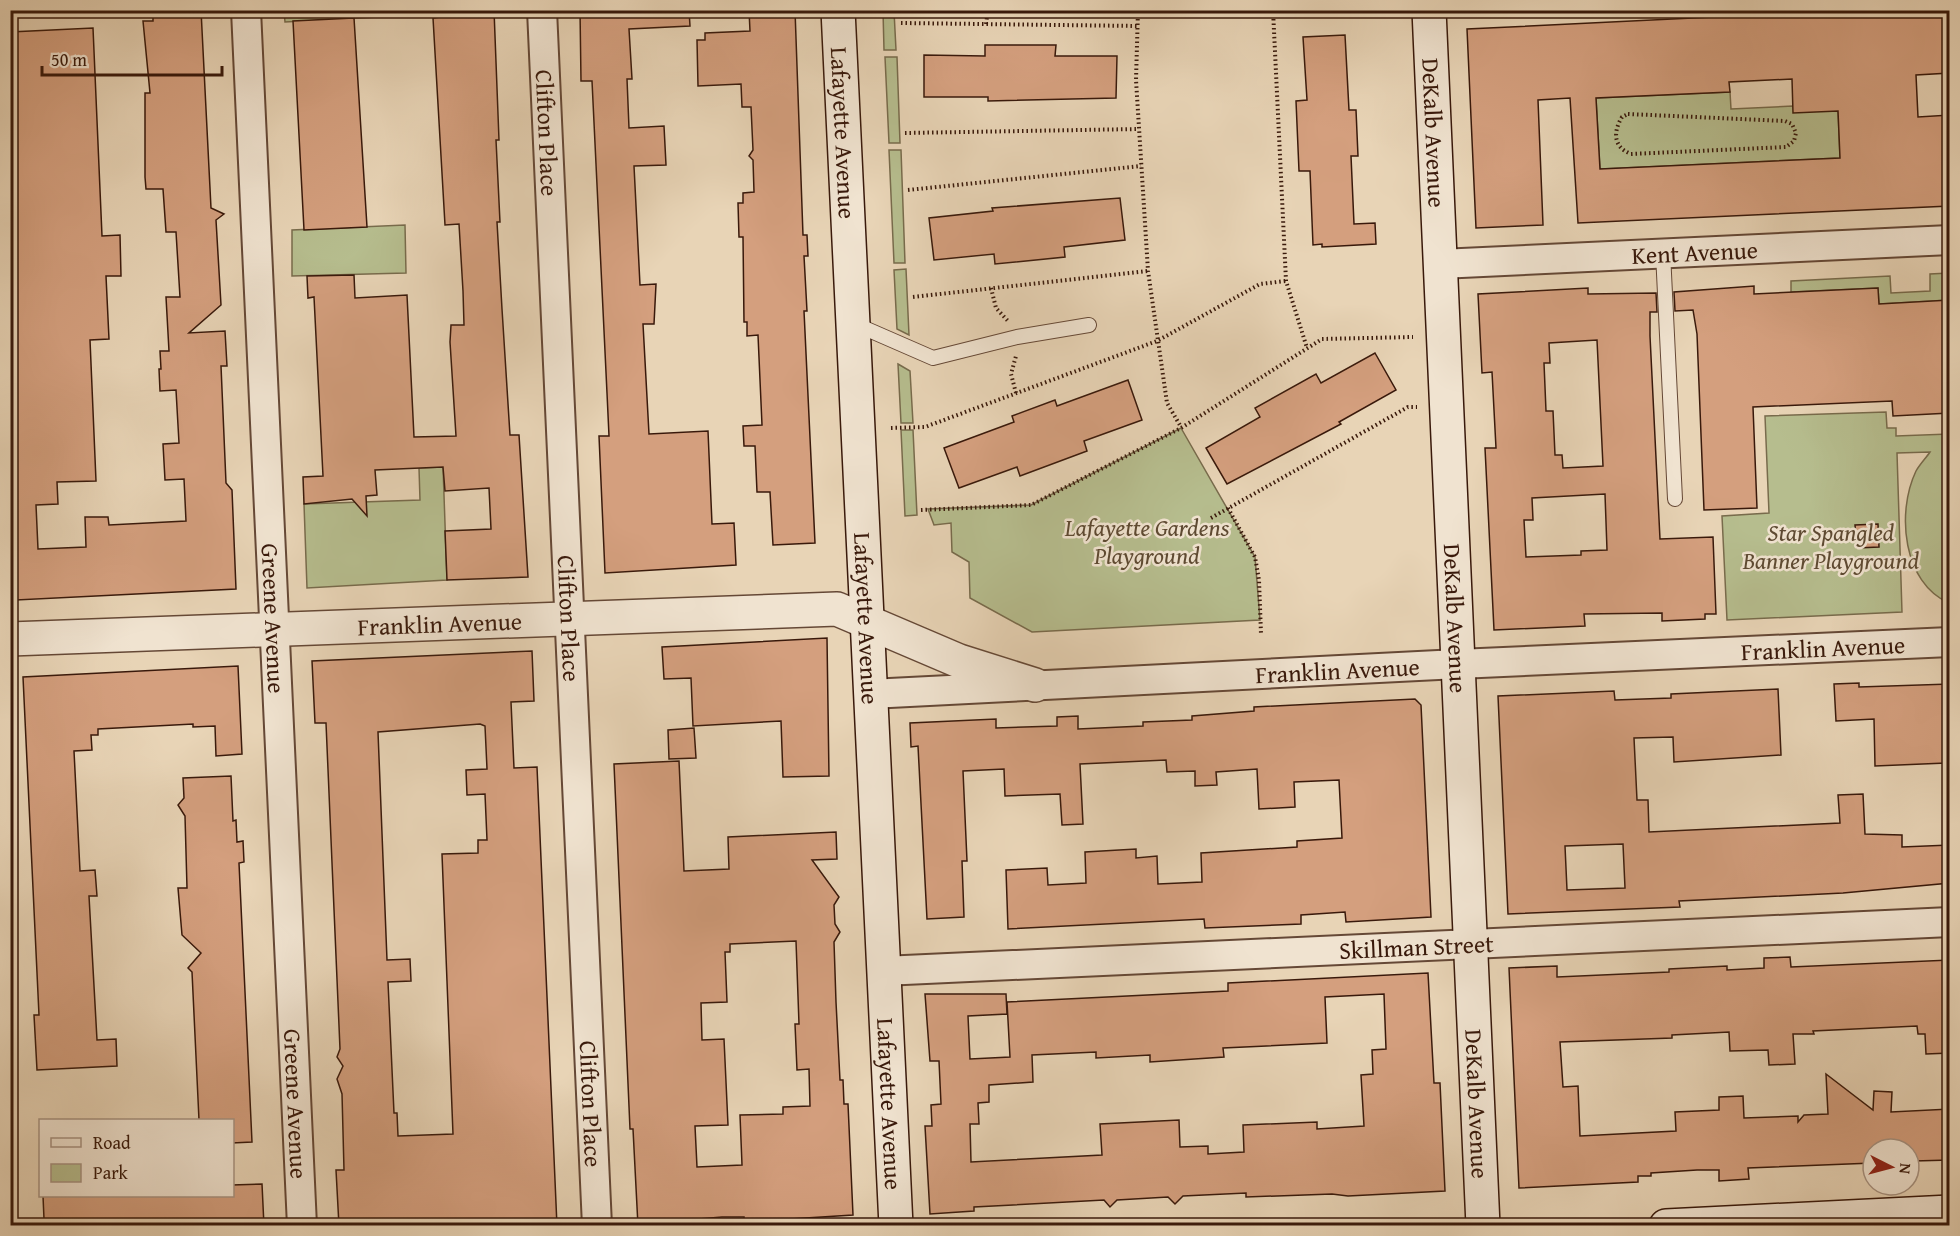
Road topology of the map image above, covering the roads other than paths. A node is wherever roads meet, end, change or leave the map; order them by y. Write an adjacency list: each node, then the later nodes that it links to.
1 (246, 10): 13 (street, Greene Avenue)
2 (542, 10): 11 (street, Clifton Place)
3 (838, 10): 8 (main road, Lafayette Avenue)
4 (1429, 10): 7 (main road, DeKalb Avenue)
5 (1950, 240): 6 (street, Kent Avenue)
6 (1662, 253): 7 (street, Kent Avenue); 10 (lane)
7 (1440, 264): 16 (main road, DeKalb Avenue)
8 (854, 323): 9 (lane); 12 (main road, Lafayette Avenue)
9 (1089, 326)
10 (1675, 500)
11 (570, 617): 12 (main road, Franklin Avenue); 13 (main road, Franklin Avenue); 24 (street, Clifton Place)
12 (868, 624): 17 (main road, Franklin Avenue); 18 (main road, Lafayette Avenue)
13 (276, 630): 14 (main road, Franklin Avenue); 23 (street, Greene Avenue)
14 (10, 639)
15 (1950, 642): 16 (street, Franklin Avenue)
16 (1458, 664): 17 (street, Franklin Avenue); 20 (main road, DeKalb Avenue)
17 (1035, 685): 18 (street, Franklin Avenue)
18 (870, 694): 21 (main road, Lafayette Avenue)
19 (1950, 922): 20 (street, Skillman Street)
20 (1471, 944): 21 (street, Skillman Street); 26 (main road, DeKalb Avenue)
21 (883, 971): 25 (main road, Lafayette Avenue)
22 (1950, 1212): 27 (main road)
23 (302, 1226)
24 (597, 1226)
25 (896, 1226)
26 (1483, 1226)
27 (1666, 1226)

